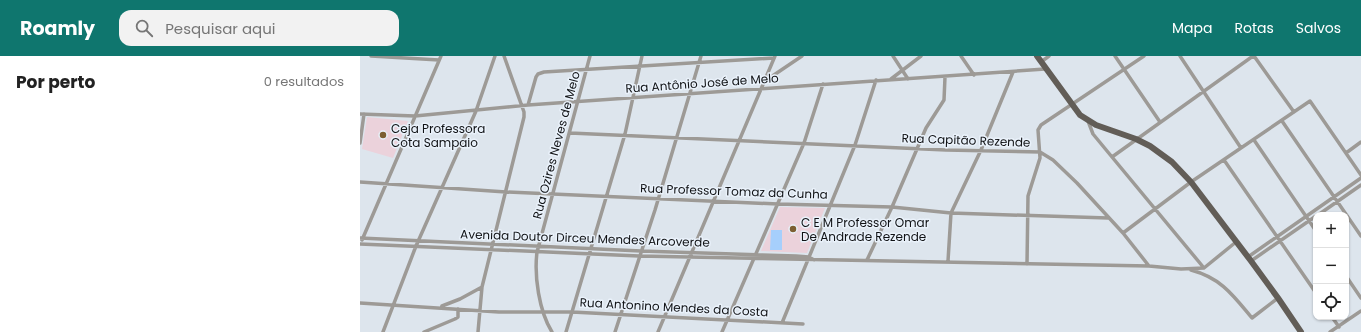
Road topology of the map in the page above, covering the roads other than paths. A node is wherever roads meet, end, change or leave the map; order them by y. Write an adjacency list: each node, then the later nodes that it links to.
1 (371, 56): 18 (street)
2 (495, 56): 42 (street)
3 (504, 56): 41 (street)
4 (590, 56): 25 (street, Rua Ozires Neves de Melo)
5 (642, 56): 21 (street)
6 (701, 56): 20 (street)
7 (802, 56): 32 (street)
8 (893, 56): 22 (street)
9 (921, 56): 22 (street)
10 (961, 56): 27 (street)
11 (1037, 56): 19 (main road)
12 (1049, 56): 19 (street)
13 (1115, 56): 24 (street)
14 (1144, 56): 24 (street)
15 (1180, 56): 35 (street)
16 (1254, 56): 35 (street); 43 (street)
17 (775, 57): 20 (street); 32 (street)
18 (440, 58): 45 (street)
19 (1041, 62): 23 (main road)
20 (699, 63): 21 (street); 36 (street)
21 (639, 66): 25 (street); 37 (street)
22 (903, 69): 29 (street); 30 (street)
23 (1046, 69): 26 (street, Rua Antônio José de Melo); 40 (main road)
24 (1125, 69): 40 (street); 48 (street)
25 (586, 70): 38 (street, Rua Ozires Neves de Melo); 39 (street)
26 (1013, 72): 27 (street, Rua Antônio José de Melo); 61 (street)
27 (974, 75): 28 (street, Rua Antônio José de Melo)
28 (945, 77): 30 (street, Rua Antônio José de Melo); 59 (street)
29 (890, 79): 30 (street, Rua Antônio José de Melo); 31 (street, Rua Antônio José de Melo)
30 (908, 79)
31 (876, 80): 33 (street, Rua Antônio José de Melo); 58 (street)
32 (764, 82): 34 (street)
33 (823, 84): 34 (street, Rua Antônio José de Melo); 55 (street)
34 (761, 89): 36 (street, Rua Antônio José de Melo); 52 (street)
35 (1203, 92): 48 (street); 60 (street)
36 (689, 95): 37 (street, Rua Antônio José de Melo); 51 (street)
37 (632, 99): 38 (street, Rua Antônio José de Melo); 50 (street)
38 (578, 102): 39 (street, Rua Antônio José de Melo); 49 (street, Rua Ozires Neves de Melo)
39 (528, 106): 41 (street, Rua Antônio José de Melo)
40 (1072, 106): 46 (main road); 62 (street)
41 (522, 107): 42 (street, Rua Antônio José de Melo); 73 (street)
42 (476, 111): 45 (street, Rua Antônio José de Melo); 72 (street)
43 (1294, 112): 47 (street); 63 (street)
44 (362, 114): 45 (street, Rua Antônio José de Melo); 57 (street)
45 (415, 116): 70 (street)
46 (1088, 121): 53 (main road); 64 (street)
47 (1282, 121): 54 (street); 76 (street)
48 (1160, 122): 53 (street)
49 (570, 133): 50 (street, Rua Capitão Rezende); 74 (street, Rua Ozires Neves de Melo)
50 (624, 134): 51 (street, Rua Capitão Rezende); 75 (street)
51 (677, 137): 52 (street, Rua Capitão Rezende); 77 (street)
52 (740, 139): 55 (street, Rua Capitão Rezende); 78 (street)
53 (1136, 139): 64 (street); 69 (main road)
54 (1254, 140): 60 (street); 87 (street)
55 (804, 142): 58 (street, Rua Capitão Rezende); 80 (street)
56 (1361, 142): 63 (street)
57 (360, 143)
58 (855, 145): 59 (street, Rua Capitão Rezende); 81 (street)
59 (917, 148): 61 (street, Rua Capitão Rezende); 82 (street)
60 (1241, 148): 65 (street)
61 (981, 150): 62 (street, Rua Capitão Rezende); 85 (street)
62 (1040, 152): 86 (street); 88 (street, Rua Capitão Rezende)
63 (1346, 153): 66 (street)
64 (1112, 157): 83 (street)
65 (1224, 160): 69 (street); 93 (street)
66 (1361, 175)
67 (1361, 178): 76 (street)
68 (360, 182): 70 (street, Rua Professor Tomaz da Cunha)
69 (1191, 182): 83 (street); 98 (main road)
70 (385, 184): 72 (street, Rua Professor Tomaz da Cunha); 95 (street)
71 (1361, 185): 79 (street)
72 (442, 188): 73 (street, Rua Professor Tomaz da Cunha); 97 (street)
73 (506, 192): 74 (street, Rua Professor Tomaz da Cunha); 101 (street)
74 (554, 193): 75 (street, Rua Professor Tomaz da Cunha); 102 (street, Rua Ozires Neves de Melo)
75 (606, 196): 77 (street, Rua Professor Tomaz da Cunha); 103 (street)
76 (1334, 197): 79 (street); 87 (street)
77 (659, 198): 78 (street, Rua Professor Tomaz da Cunha); 104 (street)
78 (714, 200): 80 (street, Rua Professor Tomaz da Cunha); 106 (street)
79 (1338, 202): 84 (street); 94 (street)
80 (778, 204): 81 (street, Rua Professor Tomaz da Cunha); 110 (street)
81 (830, 205): 82 (street, Rua Professor Tomaz da Cunha); 111 (street)
82 (892, 207): 85 (street, Rua Professor Tomaz da Cunha); 113 (street)
83 (1155, 210): 92 (street); 117 (street)
84 (1323, 212)
85 (951, 214): 86 (street, Rua Professor Tomaz da Cunha); 114 (street)
86 (1028, 216): 88 (street, Rua Professor Tomaz da Cunha); 115 (street)
87 (1306, 217): 90 (street); 93 (street)
88 (1108, 218): 92 (street, Rua Capitão Rezende)
89 (1313, 218): 90 (street)
90 (1309, 221): 91 (street); 96 (street)
91 (1313, 227)
92 (1123, 233): 116 (street, Rua Capitão Rezende)
93 (1277, 236): 96 (street); 112 (street)
94 (1361, 236)
95 (361, 238): 97 (street, Avenida Doutor Dirceu Mendes Arcoverde); 99 (street)
96 (1280, 241): 112 (street); 121 (street)
97 (419, 242): 100 (street); 101 (street, Avenida Doutor Dirceu Mendes Arcoverde)
98 (1236, 242): 112 (main road); 117 (street)
99 (360, 244): 100 (street, Avenida Doutor Dirceu Mendes Arcoverde)
100 (416, 246): 101 (street, Avenida Doutor Dirceu Mendes Arcoverde); 125 (street)
101 (491, 247): 102 (street, Avenida Doutor Dirceu Mendes Arcoverde); 105 (street, Avenida Doutor Dirceu Mendes Arcoverde); 120 (street)
102 (538, 247): 103 (street, Avenida Doutor Dirceu Mendes Arcoverde); 105 (street, Rua Ozires Neves de Melo)
103 (590, 249): 104 (street, Avenida Doutor Dirceu Mendes Arcoverde); 107 (street)
104 (641, 251): 106 (street, Avenida Doutor Dirceu Mendes Arcoverde); 108 (street)
105 (537, 252): 107 (street, Avenida Doutor Dirceu Mendes Arcoverde); 129 (street, Rua Ozires Neves de Melo)
106 (692, 252): 109 (street); 110 (street, Avenida Doutor Dirceu Mendes Arcoverde)
107 (588, 254): 108 (street, Avenida Doutor Dirceu Mendes Arcoverde); 131 (street)
108 (639, 256): 109 (street, Avenida Doutor Dirceu Mendes Arcoverde); 132 (street)
109 (690, 257): 110 (street, Avenida Doutor Dirceu Mendes Arcoverde); 133 (street)
110 (755, 257): 111 (street, Avenida Doutor Dirceu Mendes Arcoverde); 134 (street)
111 (808, 259): 113 (street); 136 (street)
112 (1249, 259): 122 (main road)
113 (867, 260): 114 (street)
114 (948, 261): 115 (street)
115 (1028, 264): 116 (street)
116 (1149, 266): 118 (street)
117 (1204, 268): 118 (street)
118 (1186, 269): 122 (street)
119 (1349, 280): 123 (street)
120 (482, 287): 126 (street); 128 (street)
121 (1313, 289)
122 (1278, 298): 147 (main road)
123 (1361, 298)
124 (360, 303): 125 (street, Rua Antonino Mendes da Costa)
125 (394, 304): 126 (street, Rua Antonino Mendes da Costa); 139 (street)
126 (441, 307): 127 (street, Rua Antonino Mendes da Costa)
127 (458, 309): 128 (street, Rua Antonino Mendes da Costa); 140 (street)
128 (480, 310): 129 (street, Rua Antonino Mendes da Costa); 141 (street)
129 (544, 311): 131 (street, Rua Antonino Mendes da Costa); 142 (street, Rua Ozires Neves de Melo)
130 (1361, 311): 138 (street)
131 (572, 312): 132 (street, Rua Antonino Mendes da Costa); 143 (street)
132 (621, 314): 133 (street, Rua Antonino Mendes da Costa); 144 (street)
133 (664, 317): 134 (street, Rua Antonino Mendes da Costa); 145 (street)
134 (727, 320): 136 (street, Rua Antonino Mendes da Costa); 146 (street)
135 (1334, 320): 138 (street)
136 (782, 323): 137 (street, Rua Antonino Mendes da Costa)
137 (803, 324)
138 (1339, 326): 148 (street)
139 (382, 332)
140 (424, 332)
141 (478, 332)
142 (552, 332)
143 (566, 332)
144 (615, 332)
145 (658, 332)
146 (722, 332)
147 (1301, 332)
148 (1330, 332)

